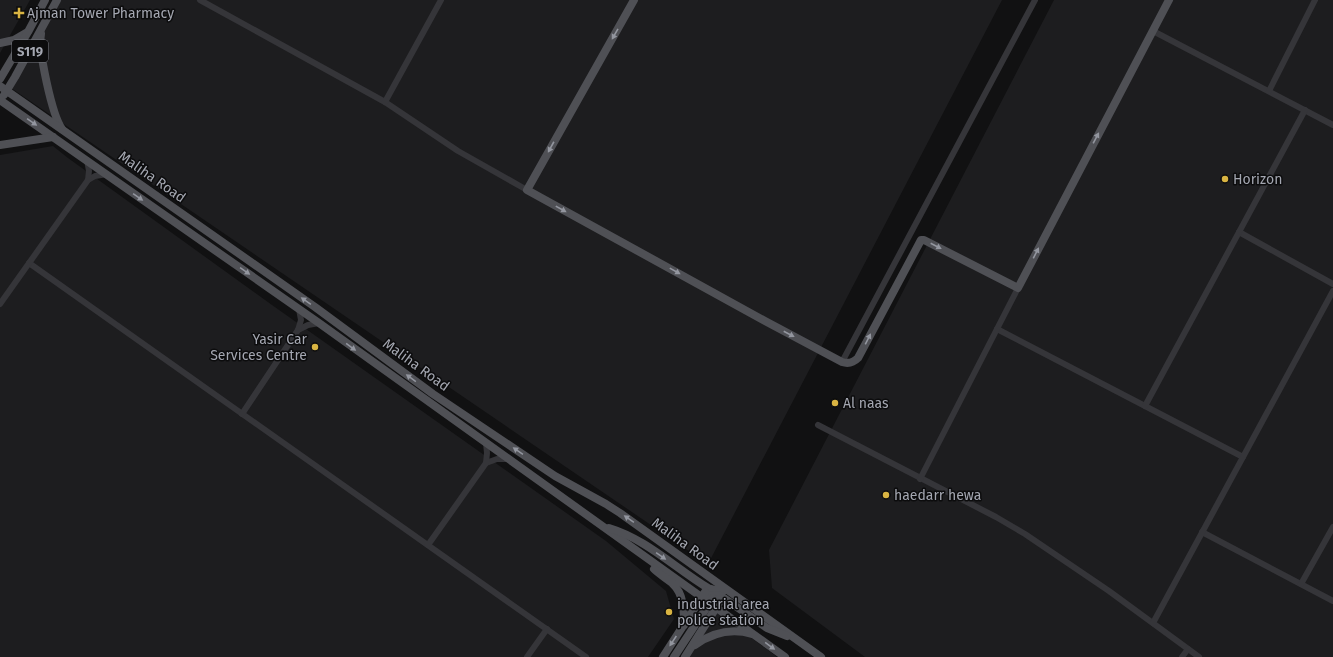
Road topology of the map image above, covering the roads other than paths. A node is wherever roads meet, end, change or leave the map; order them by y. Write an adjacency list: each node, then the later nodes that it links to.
1 (45, 0): 11 (main road, S119)
2 (57, 0): 9 (main road, S119)
3 (200, 0): 17 (street)
4 (441, 0): 17 (street)
5 (634, 0): 26 (main road, one-way to 26)
6 (1035, 0): 39 (street)
7 (1169, 0): 10 (main road)
8 (1315, 0): 15 (street)
9 (42, 30): 14 (main road, S119); 20 (main road)
10 (1153, 30): 15 (street); 32 (main road, one-way to 10)
11 (28, 32): 12 (main road); 13 (main road, S119)
12 (0, 43)
13 (0, 78)
14 (3, 88): 16 (main road, S119); 20 (main road, Maliha Road)
15 (1268, 91): 18 (street)
16 (0, 100): 21 (main road, Maliha Road, one-way to 21)
17 (386, 102): 26 (street)
18 (1305, 110): 19 (street); 29 (street)
19 (1333, 125)
20 (65, 132): 27 (main road, Maliha Road)
21 (53, 137): 22 (main road); 23 (main road, Maliha Road)
22 (0, 145)
23 (87, 160): 24 (main road, Maliha Road); 25 (street)
24 (107, 174): 25 (street); 28 (main road, Maliha Road, one-way to 28)
25 (88, 180): 30 (street)
26 (527, 190): 39 (main road, one-way to 39)
27 (169, 205): 28 (main road); 54 (main road, Maliha Road, one-way to 27)
28 (156, 209): 35 (main road, Maliha Road, one-way to 35)
29 (1239, 232): 31 (street); 40 (street)
30 (29, 263): 34 (street); 41 (street)
31 (1333, 284)
32 (1018, 288): 38 (street); 39 (main road, one-way to 32)
33 (1333, 291): 44 (street)
34 (0, 304)
35 (299, 309): 36 (main road, Maliha Road); 37 (street)
36 (319, 323): 37 (street); 43 (main road, Maliha Road, one-way to 43)
37 (298, 330): 41 (street)
38 (997, 330): 40 (street); 47 (street)
39 (842, 362)
40 (1145, 406): 44 (street)
41 (242, 414): 51 (street)
42 (818, 425): 47 (street)
43 (486, 444): 45 (main road, Maliha Road); 46 (street)
44 (1243, 457): 50 (street)
45 (508, 459): 46 (street); 48 (main road, Maliha Road)
46 (486, 463): 51 (street)
47 (920, 479): 57 (street)
48 (602, 526): 52 (main road, Maliha Road); 54 (main road, one-way to 54)
49 (1333, 527): 53 (street)
50 (1202, 532): 53 (street); 57 (street)
51 (428, 545): 59 (street)
52 (649, 559): 55 (main road, Maliha Road); 58 (main road)
53 (1301, 584): 56 (street)
54 (717, 594): 55 (main road, Maliha Road); 60 (main road, Maliha Road); 61 (main road); 66 (main road); 69 (main road, Maliha Road)
55 (702, 597): 58 (main road)
56 (1333, 601)
57 (1152, 623): 62 (street)
58 (684, 626): 65 (main road, one-way to 65)
59 (546, 629): 63 (street); 64 (street)
60 (755, 635): 61 (main road); 68 (main road, Maliha Road, one-way to 68)
61 (691, 648): 67 (main road)
62 (1188, 649): 70 (street); 71 (street)
63 (527, 657)
64 (586, 657)
65 (663, 657)
66 (674, 657)
67 (685, 657)
68 (785, 657)
69 (821, 657)
70 (1182, 657)
71 (1199, 657)

